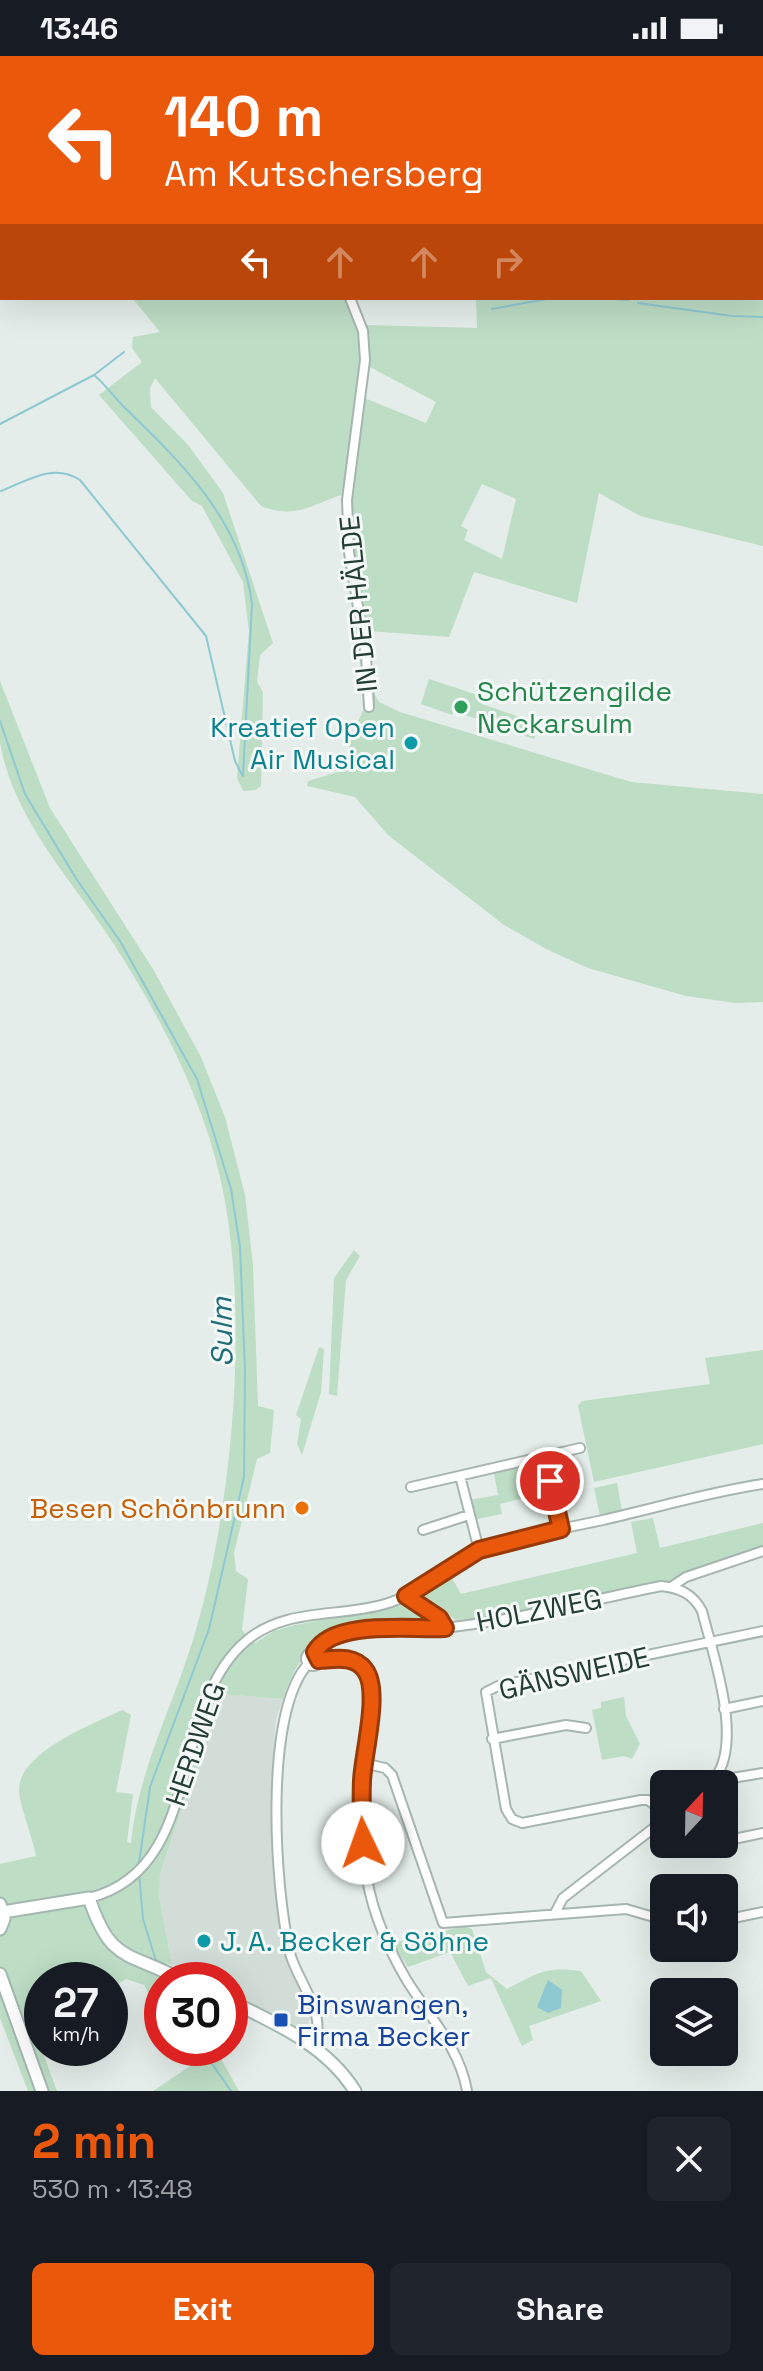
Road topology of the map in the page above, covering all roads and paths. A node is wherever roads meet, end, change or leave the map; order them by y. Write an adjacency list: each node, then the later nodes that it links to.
1 (351, 300): 2 (street, IN DER HÄLDE)
2 (369, 707)
3 (580, 1448): 4 (street)
4 (545, 1457): 5 (street); 9 (street)
5 (460, 1476): 7 (street); 8 (street)
6 (763, 1484): 9 (street, HERDWEG)
7 (411, 1487)
8 (469, 1515): 10 (street); 11 (street)
9 (561, 1529): 11 (street, HERDWEG)
10 (423, 1530)
11 (479, 1550): 14 (street, HERDWEG)
12 (763, 1551): 13 (street, HOLZWEG)
13 (671, 1587): 15 (street, HOLZWEG); 17 (street)
14 (406, 1596): 15 (street); 31 (street, HERDWEG)
15 (445, 1628): 18 (street, HOLZWEG)
16 (763, 1631): 17 (street)
17 (710, 1643): 20 (street); 22 (street, GÄNSWEIDE)
18 (317, 1656): 23 (street); 41 (street, HOLZWEG)
19 (763, 1701): 20 (street)
20 (724, 1709): 24 (street)
21 (586, 1728): 22 (street)
22 (492, 1739): 27 (street, GÄNSWEIDE)
23 (363, 1763): 34 (street); 44 (street)
24 (719, 1770)
25 (763, 1773): 26 (street)
26 (738, 1777)
27 (650, 1802)
28 (650, 1831): 34 (street)
29 (763, 1833): 30 (street)
30 (738, 1838)
31 (89, 1898): 32 (street, HERDWEG); 38 (street)
32 (2, 1908): 37 (street)
33 (763, 1912): 36 (street)
34 (555, 1913): 35 (street)
35 (650, 1916)
36 (738, 1917)
37 (0, 1929)
38 (144, 1963)
39 (0, 1974): 42 (street)
40 (248, 2010): 41 (street)
41 (312, 2044): 43 (street)
42 (42, 2091)
43 (355, 2091)
44 (467, 2091)

